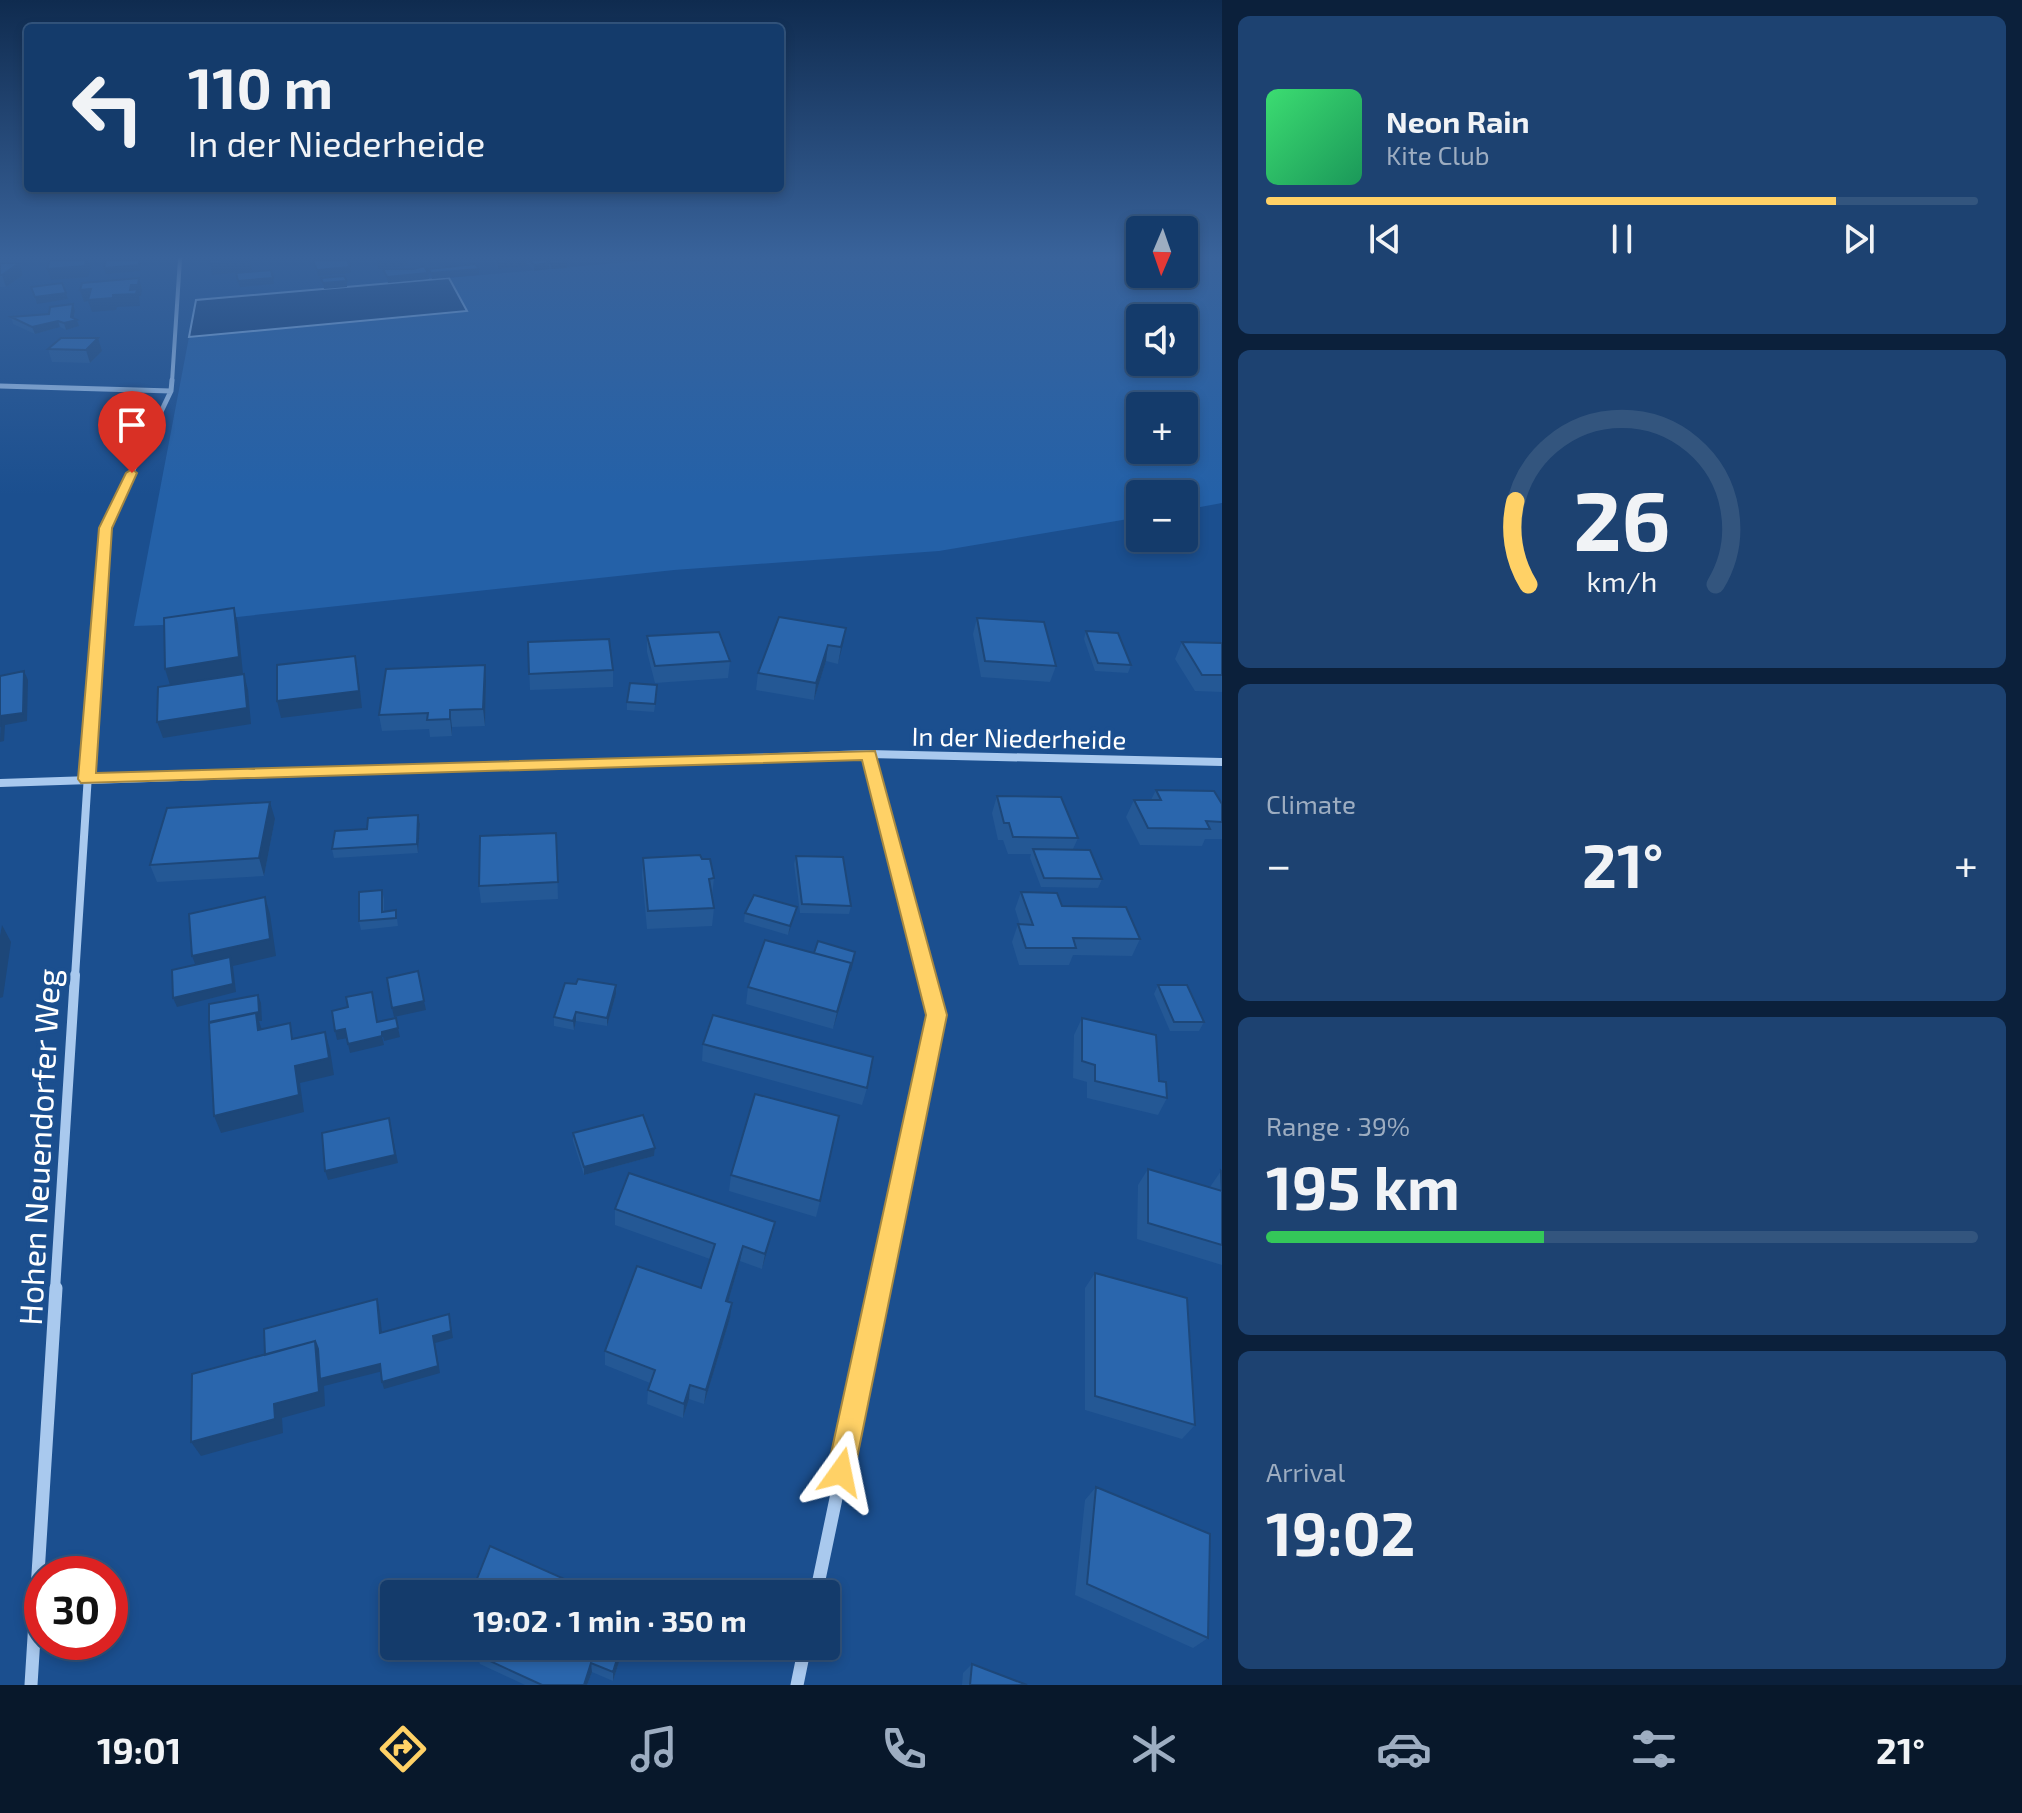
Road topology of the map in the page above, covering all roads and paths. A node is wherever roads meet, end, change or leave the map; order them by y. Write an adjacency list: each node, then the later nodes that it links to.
1 (175, 338): 3 (street)
2 (0, 386): 3 (street)
3 (171, 391): 6 (street, Hohen Neuendorfer Weg)
4 (869, 754): 5 (street, In der Niederheide); 6 (street, In der Niederheide); 8 (street)
5 (1222, 762)
6 (87, 779): 7 (street, In der Niederheide); 10 (street, Hohen Neuendorfer Weg)
7 (0, 783)
8 (819, 1580)
9 (802, 1660): 11 (street)
10 (31, 1685)
11 (797, 1685)

